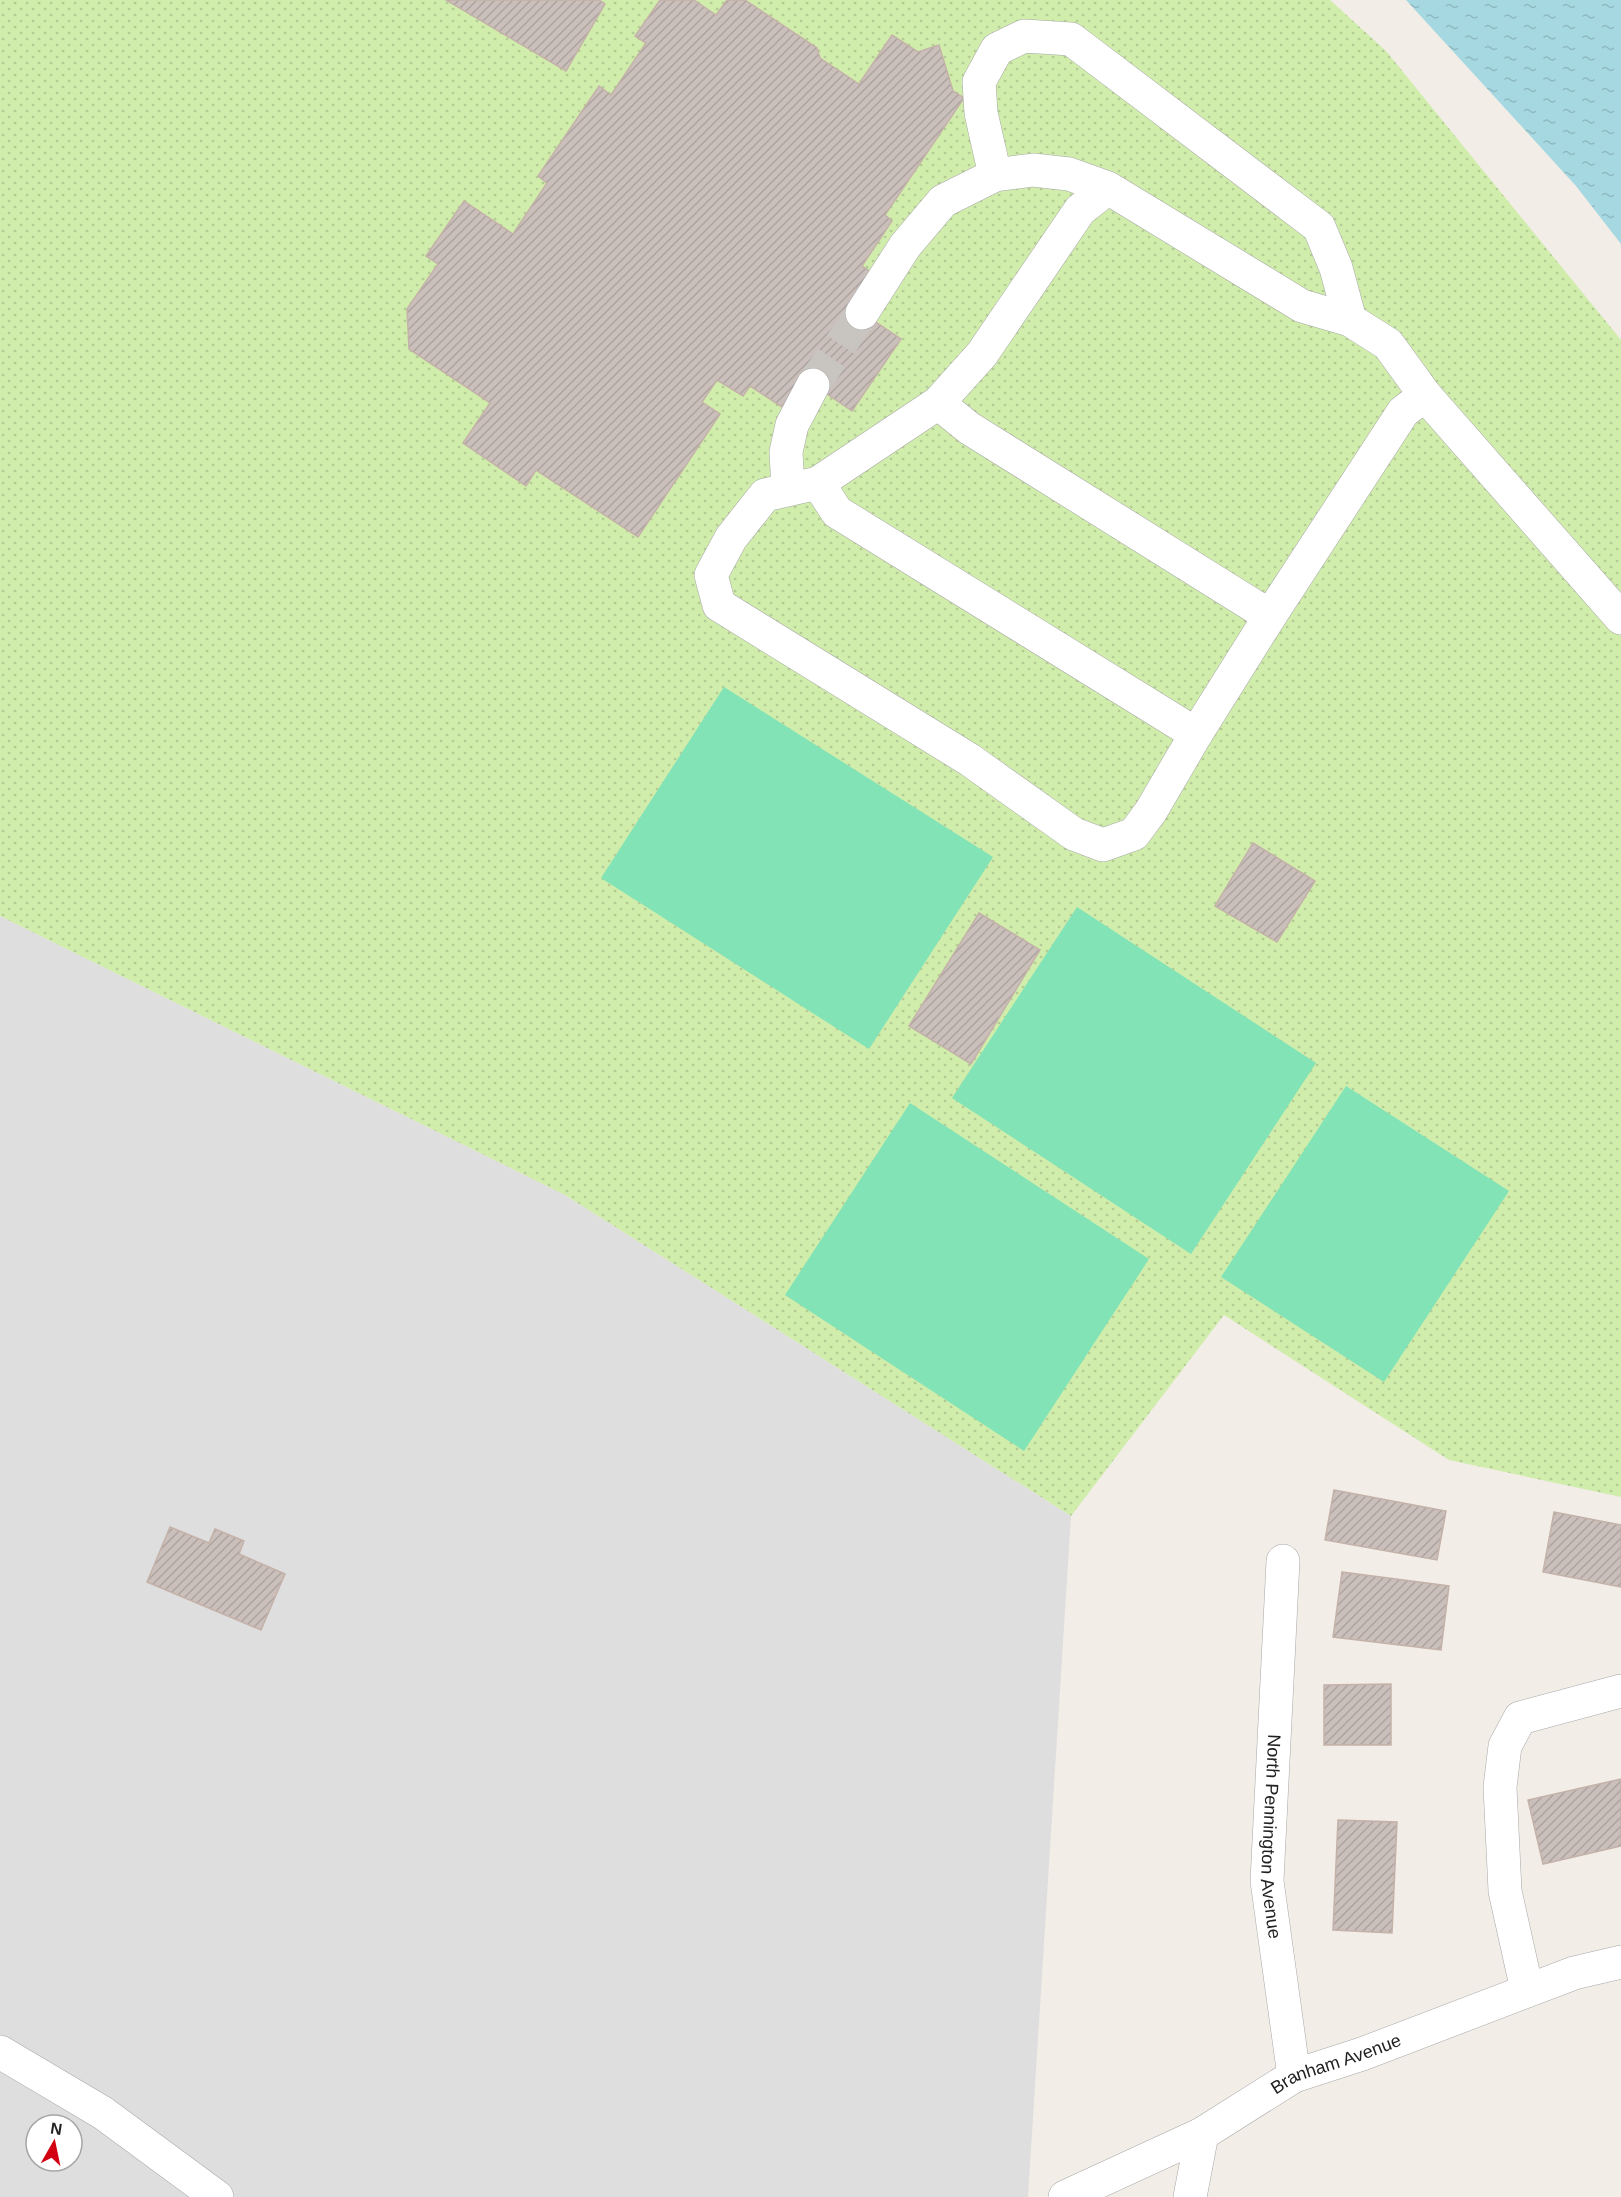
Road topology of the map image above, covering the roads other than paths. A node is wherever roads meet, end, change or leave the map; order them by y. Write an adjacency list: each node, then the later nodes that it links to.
1 (995, 175): 2 (street); 3 (street); 4 (street)
2 (1108, 188): 4 (street); 7 (street)
3 (862, 313)
4 (1350, 320): 6 (street)
5 (813, 384): 8 (street)
6 (1425, 395): 9 (street); 10 (street)
7 (938, 403): 8 (street); 9 (street)
8 (803, 486): 11 (street); 11 (street)
9 (1270, 616): 11 (street)
10 (1621, 618)
11 (1196, 734)
12 (1283, 1561): 17 (street, North Pennington Avenue)
13 (1621, 1691): 15 (street)
14 (1621, 1962): 15 (street, Branham Avenue)
15 (1527, 1990): 17 (street, Branham Avenue)
16 (0, 2052): 19 (street)
17 (1294, 2076): 18 (street, Branham Avenue)
18 (1202, 2134): 20 (street, Branham Avenue); 21 (street)
19 (217, 2197)
20 (1065, 2197)
21 (1190, 2197)

